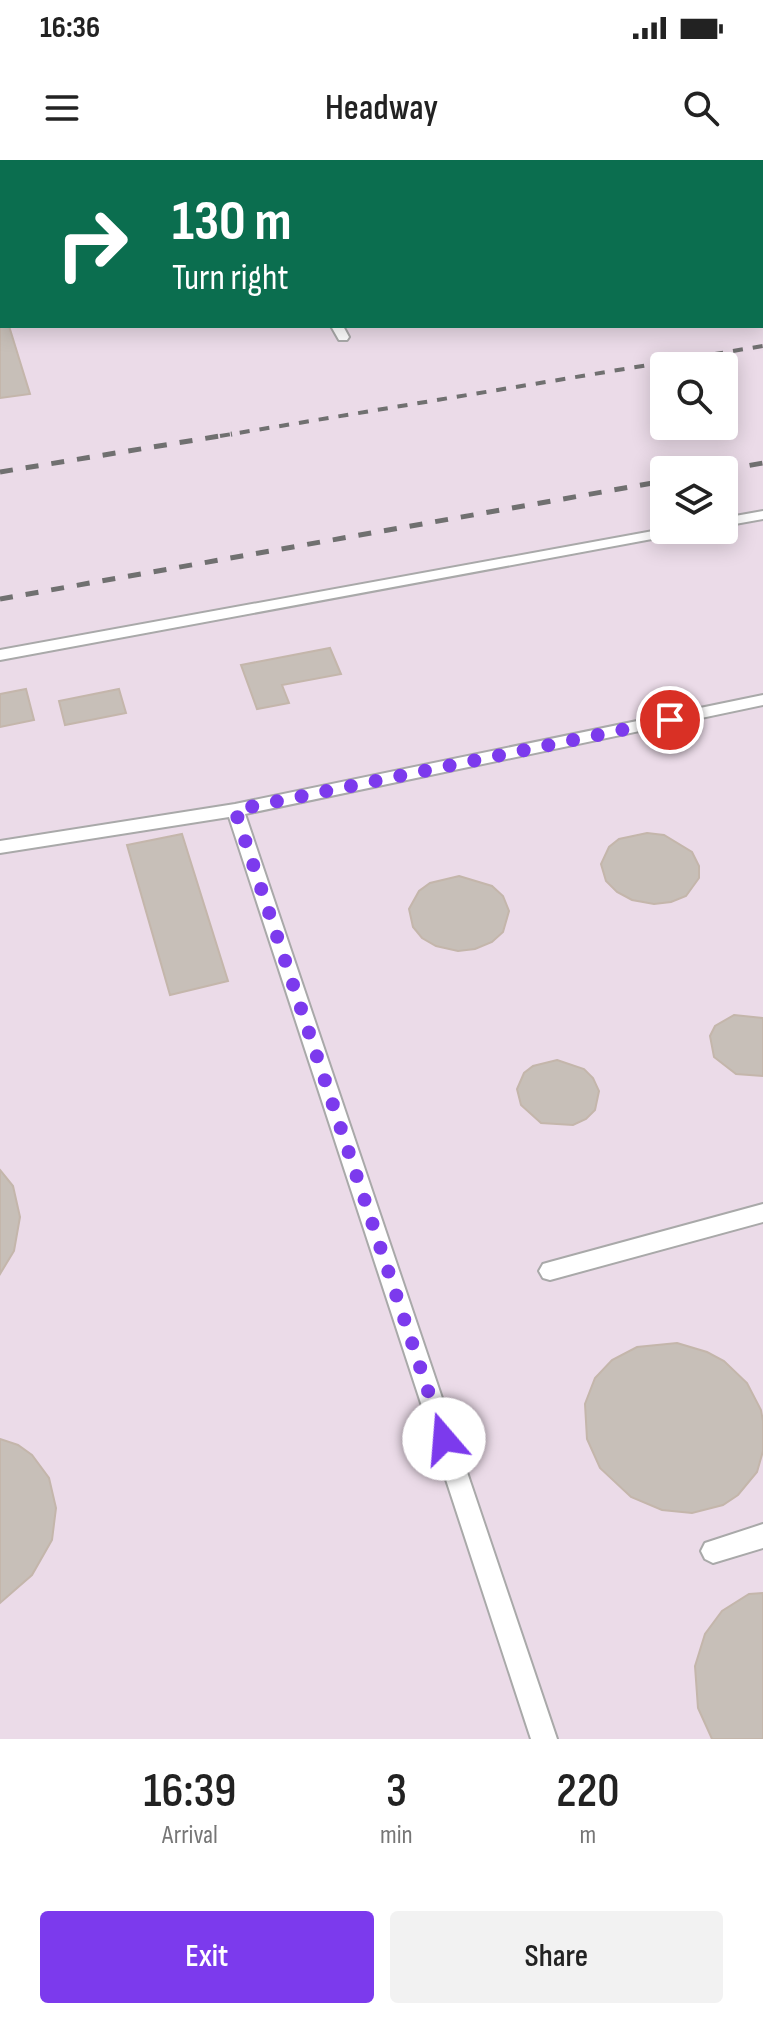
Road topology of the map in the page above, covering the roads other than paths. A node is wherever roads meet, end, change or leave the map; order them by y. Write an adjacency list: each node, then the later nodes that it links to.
1 (763, 515): 2 (lane)
2 (738, 519)
3 (650, 535): 4 (lane)
4 (0, 655)
5 (763, 700): 6 (lane)
6 (235, 810): 7 (lane); 12 (lane)
7 (0, 847)
8 (763, 1213): 9 (lane)
9 (550, 1271)
10 (763, 1536): 11 (lane)
11 (713, 1551)
12 (544, 1739)

